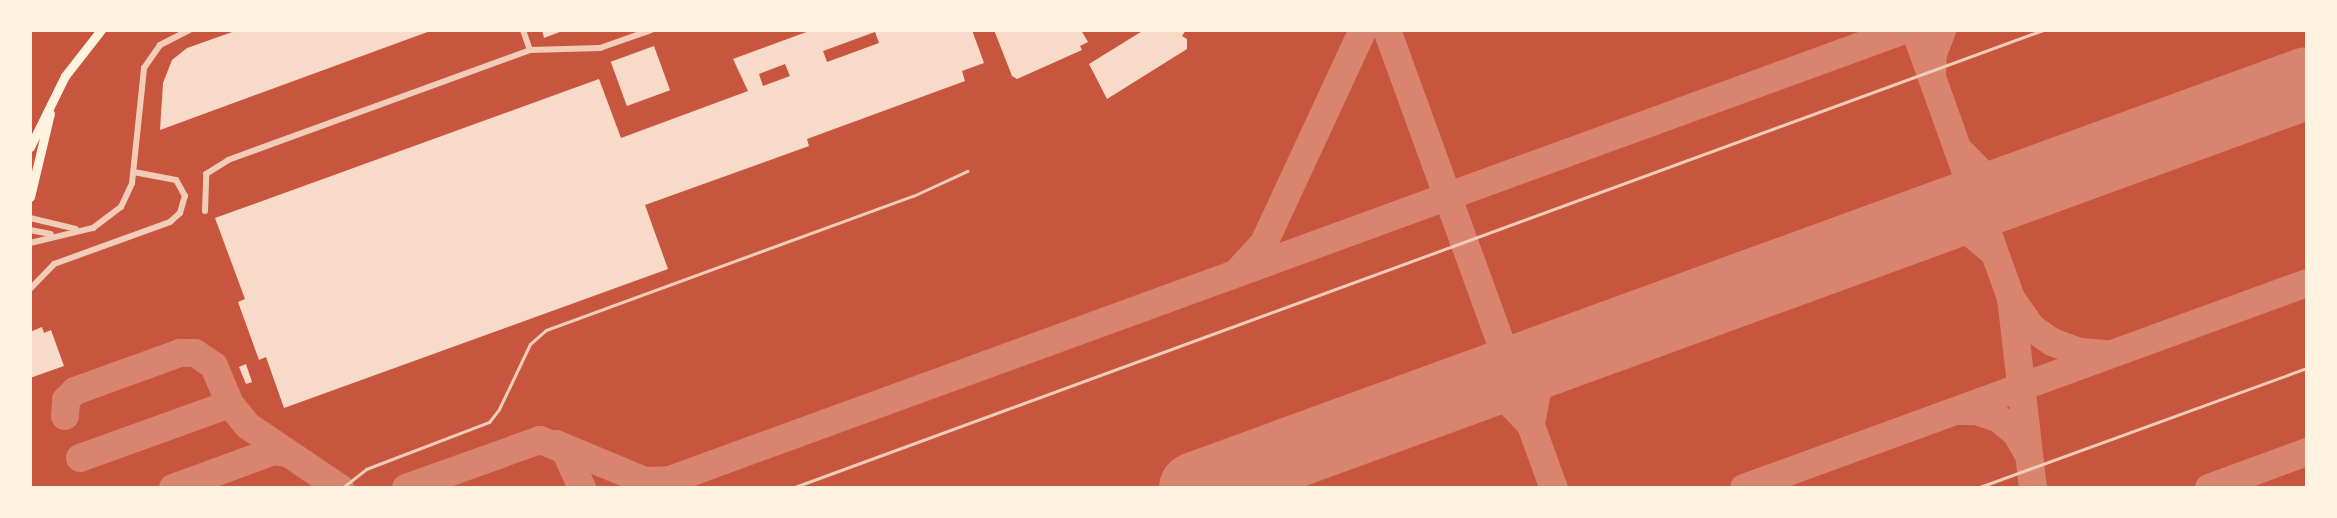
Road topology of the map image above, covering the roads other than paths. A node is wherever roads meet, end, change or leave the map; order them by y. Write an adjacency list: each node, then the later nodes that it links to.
1 (101, 30): 7 (main road)
2 (189, 30): 10 (street)
3 (522, 30): 6 (street)
4 (651, 30): 6 (street)
5 (2043, 30): 21 (lane)
6 (530, 50): 12 (street)
7 (51, 105): 8 (main road); 11 (main road)
8 (30, 147)
9 (967, 171): 20 (lane)
10 (134, 172): 15 (street); 18 (street)
11 (30, 197)
12 (205, 211)
13 (30, 218): 15 (street)
14 (30, 230): 16 (street)
15 (79, 230): 16 (street)
16 (55, 235): 17 (street)
17 (30, 243)
18 (30, 289)
19 (2307, 368): 22 (lane)
20 (342, 488)
21 (792, 488)
22 (1977, 488)

